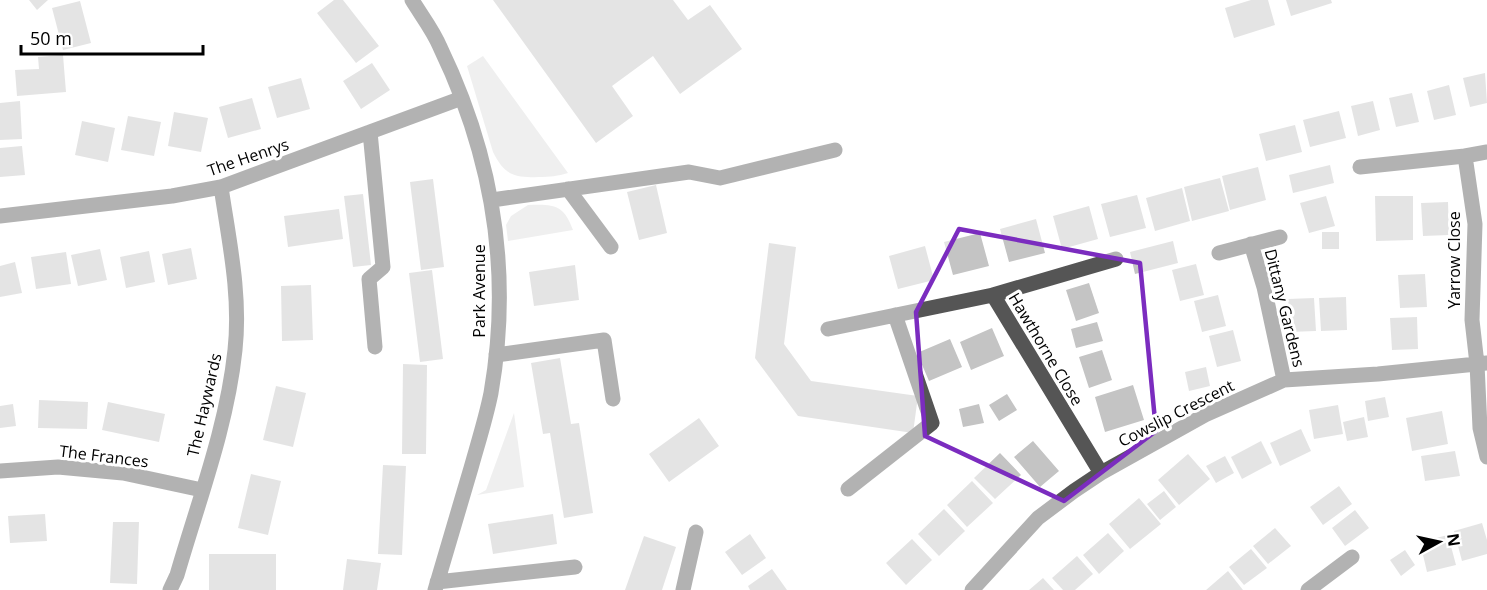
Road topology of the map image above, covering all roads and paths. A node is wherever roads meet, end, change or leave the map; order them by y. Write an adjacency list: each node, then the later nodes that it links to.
1 (412, 0): 2 (street, Park Avenue)
2 (462, 98): 3 (street, The Henrys); 10 (street, Park Avenue)
3 (370, 132): 8 (street, The Henrys); 20 (street)
4 (835, 150): 9 (street)
5 (1487, 152): 6 (street)
6 (1466, 156): 7 (street); 22 (street, Yarrow Close)
7 (1360, 166)
8 (220, 187): 11 (street, The Henrys); 29 (street, The Haywards)
9 (568, 189): 10 (street); 14 (street)
10 (492, 200): 21 (street, Park Avenue)
11 (0, 216)
12 (1280, 237): 13 (street)
13 (1251, 244): 15 (street); 23 (street, Dittany Gardens)
14 (611, 247)
15 (1219, 253)
16 (1116, 259): 17 (street)
17 (993, 295): 18 (street, Hawthorne Close); 27 (street, Hawthorne Close)
18 (895, 315): 19 (street, Hawthorne Close); 28 (street)
19 (828, 329)
20 (375, 347)
21 (496, 355): 24 (street); 34 (street, Park Avenue)
22 (1482, 363): 23 (street, Cowslip Crescent); 25 (street, Yarrow Close)
23 (1284, 380): 27 (street, Cowslip Crescent)
24 (613, 399)
25 (1487, 457)
26 (0, 471): 29 (street, The Frances)
27 (1101, 473): 37 (street, Cowslip Crescent)
28 (848, 489)
29 (202, 490): 36 (street, The Haywards)
30 (696, 532): 35 (street)
31 (1352, 557): 33 (street)
32 (575, 567): 34 (street)
33 (1326, 585): 38 (street)
34 (436, 586)
35 (685, 589)
36 (170, 590)
37 (972, 590)
38 (1308, 590)

